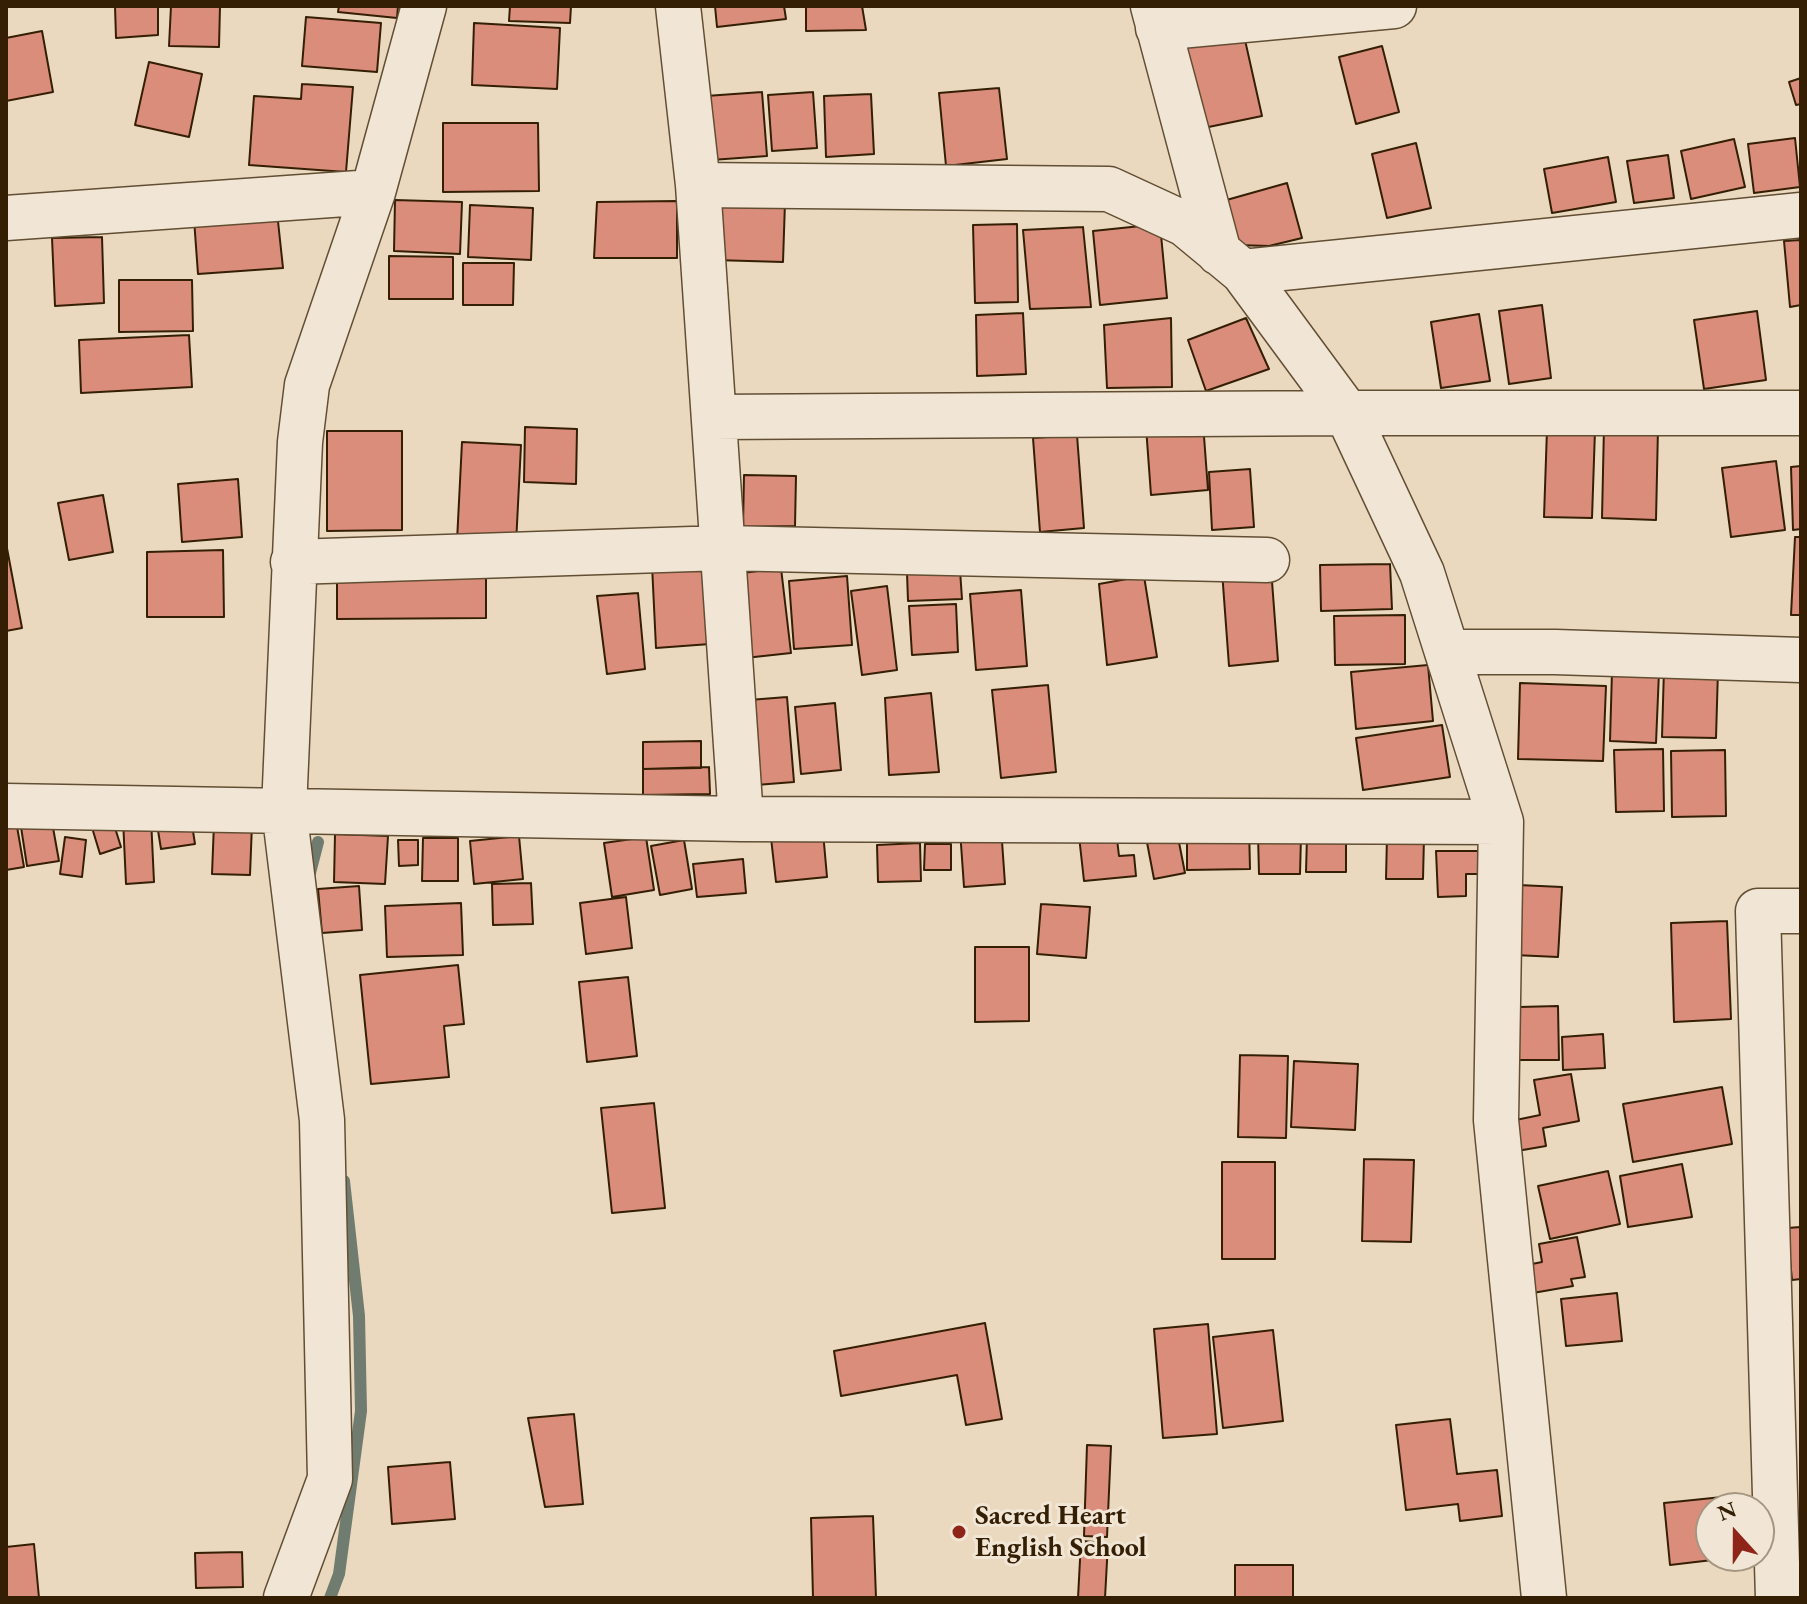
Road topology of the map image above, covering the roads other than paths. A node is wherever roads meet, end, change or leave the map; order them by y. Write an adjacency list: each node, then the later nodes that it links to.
1 (424, 6): 6 (street)
2 (678, 6): 5 (street)
3 (1394, 6): 4 (street)
4 (1156, 17): 9 (street)
5 (698, 185): 9 (street); 12 (street)
6 (373, 192): 8 (street); 15 (street)
7 (1801, 215): 9 (street)
8 (6, 218)
9 (1231, 262): 10 (street)
10 (1347, 413): 11 (street); 12 (street); 16 (street)
11 (1801, 413)
12 (714, 417): 13 (street)
13 (723, 548): 14 (street); 15 (street); 20 (street)
14 (1267, 560)
15 (293, 562): 19 (street)
16 (1447, 652): 17 (street); 21 (street)
17 (1801, 660)
18 (6, 806): 19 (street)
19 (284, 809): 20 (street); 23 (street)
20 (741, 819): 21 (street)
21 (1501, 822): 24 (street)
22 (1801, 911): 25 (street)
23 (286, 1598)
24 (1544, 1598)
25 (1778, 1598)

